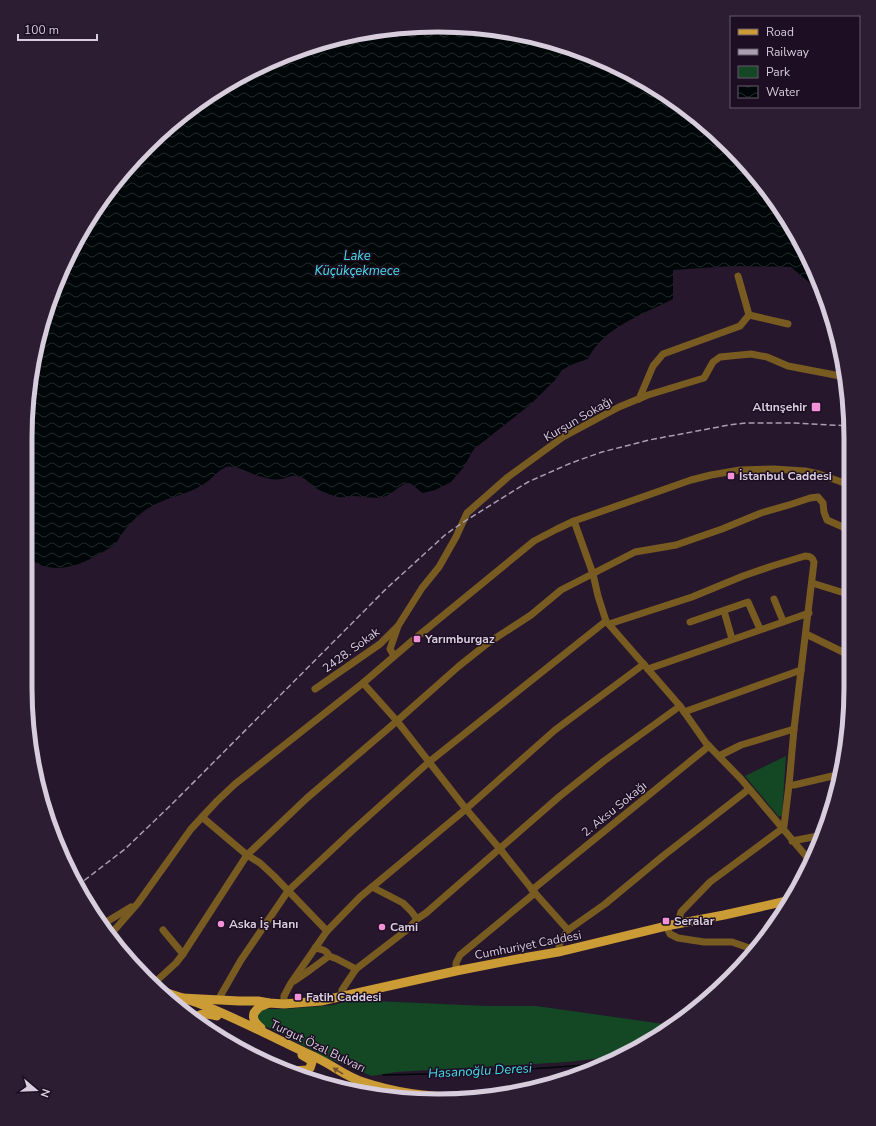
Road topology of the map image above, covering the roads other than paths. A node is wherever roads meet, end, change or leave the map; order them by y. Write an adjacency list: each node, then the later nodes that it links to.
1 (738, 276): 2 (street)
2 (749, 315): 3 (street); 5 (street)
3 (788, 324)
4 (839, 376): 5 (street, Kurşun Sokağı)
5 (639, 399): 18 (street, Kurşun Sokağı)
6 (844, 483): 7 (street)
7 (574, 521): 9 (street); 23 (street)
8 (844, 528): 9 (street)
9 (593, 574): 17 (street); 29 (street)
10 (812, 583): 11 (street); 14 (street); 17 (street)
11 (844, 592)
12 (774, 599): 15 (street)
13 (724, 611): 16 (street); 19 (street); 21 (street)
14 (808, 613): 15 (street); 20 (street)
15 (782, 621): 19 (street)
16 (690, 622)
17 (608, 623): 24 (street); 33 (street)
18 (398, 626): 23 (street, Kurşun Sokağı); 27 (street, 2428. Sokak)
19 (760, 629): 21 (street)
20 (806, 634): 22 (street); 25 (street)
21 (732, 639): 24 (street)
22 (844, 653)
23 (394, 656): 26 (street)
24 (646, 666): 28 (street); 37 (street)
25 (801, 670): 28 (street); 30 (street)
26 (363, 683): 29 (street); 38 (street)
27 (315, 690)
28 (682, 709): 31 (street); 42 (street)
29 (397, 721): 33 (street); 43 (street)
30 (794, 729): 32 (street); 35 (street)
31 (710, 746): 32 (street); 47 (street, 2. Aksu Sokağı)
32 (719, 756): 36 (street)
33 (430, 762): 37 (street); 46 (street)
34 (834, 776): 35 (street)
35 (789, 786): 39 (street)
36 (749, 789): 39 (street); 55 (street)
37 (466, 809): 42 (street); 45 (street)
38 (202, 817): 43 (street); 49 (street)
39 (783, 828): 41 (street); 52 (street)
40 (815, 836): 41 (street)
41 (792, 841): 44 (street)
42 (500, 849): 47 (street); 50 (street)
43 (247, 855): 46 (street); 61 (street)
44 (807, 857)
45 (372, 887): 50 (street); 57 (street)
46 (288, 891): 57 (street); 70 (street)
47 (533, 891): 55 (street); 64 (street, 2. Aksu Sokağı)
48 (783, 902): 52 (main road, Cumhuriyet Caddesi)
49 (138, 903): 51 (street); 56 (street)
50 (417, 919): 63 (street)
51 (106, 922)
52 (680, 923): 53 (main road, Cumhuriyet Caddesi)
53 (666, 926): 59 (street); 60 (main road, Cumhuriyet Caddesi)
54 (163, 930): 61 (street)
55 (568, 930): 60 (street)
56 (113, 931)
57 (326, 931): 58 (street)
58 (315, 948): 62 (street); 66 (street)
59 (749, 948)
60 (558, 952): 64 (main road, Cumhuriyet Caddesi)
61 (184, 954): 65 (street)
62 (328, 956): 63 (street); 66 (street)
63 (356, 969): 68 (street)
64 (456, 971): 68 (main road, Cumhuriyet Caddesi)
65 (157, 981)
66 (291, 983): 72 (street)
67 (172, 995): 69 (main road, Turgut Özal Bulvarı)
68 (341, 997): 72 (main road, Cumhuriyet Caddesi)
69 (182, 998): 70 (main road, Cumhuriyet Caddesi); 74 (main road, Turgut Özal Bulvarı)
70 (218, 1000): 71 (main road, Cumhuriyet Caddesi)
71 (269, 1003): 72 (main road, Cumhuriyet Caddesi); 75 (main road)
72 (284, 1004)
73 (198, 1015): 74 (main road)
74 (253, 1027): 75 (main road, Turgut Özal Bulvarı)
75 (273, 1037): 76 (main road); 77 (main road, Turgut Özal Bulvarı, one-way to 75)
76 (303, 1070)
77 (399, 1092)

